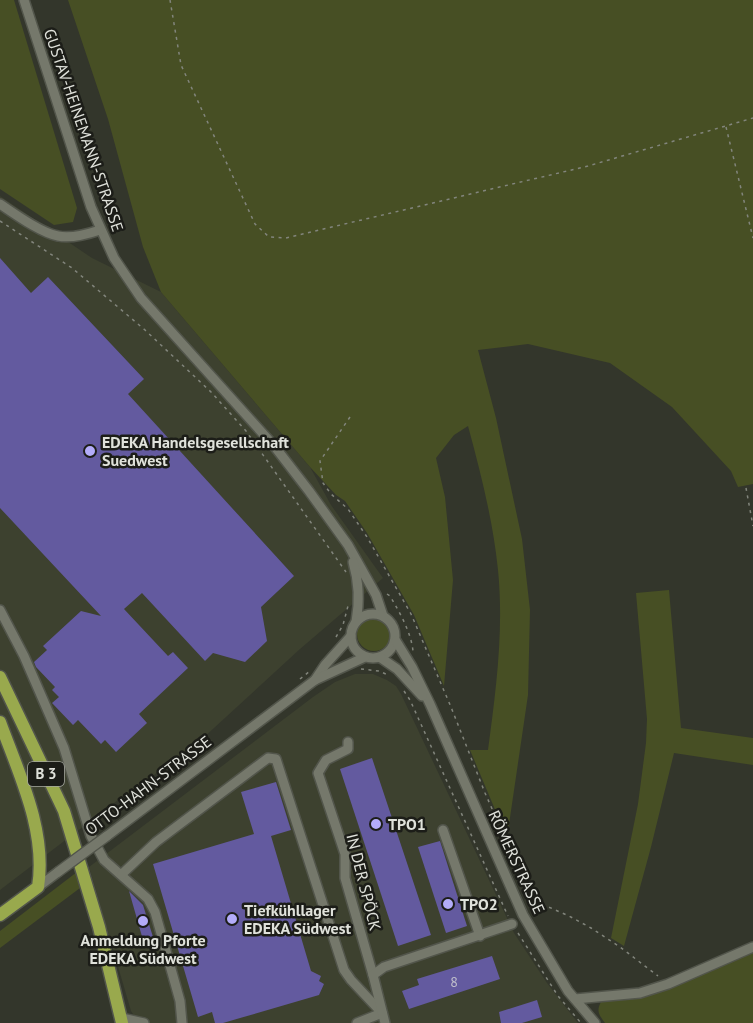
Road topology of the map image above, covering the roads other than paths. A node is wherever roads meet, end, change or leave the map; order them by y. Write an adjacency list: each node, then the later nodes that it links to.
1 (24, 0): 3 (street, GUSTAV-HEINEMANN-STRASSE)
2 (0, 204): 3 (street)
3 (100, 230): 4 (street, GUSTAV-HEINEMANN-STRASSE)
4 (348, 545): 6 (street, GUSTAV-HEINEMANN-STRASSE); 7 (street, GUSTAV-HEINEMANN-STRASSE)
5 (0, 610): 18 (street)
6 (383, 616): 7 (street); 9 (street)
7 (356, 622): 8 (street)
8 (351, 636): 10 (street); 13 (street, OTTO-HAHN-STRASSE)
9 (396, 641): 11 (street); 14 (street, RÖMERSTRASSE)
10 (365, 657): 11 (street); 13 (street, OTTO-HAHN-STRASSE)
11 (381, 658): 14 (street, RÖMERSTRASSE)
12 (0, 677): 27 (main road, B 3)
13 (315, 680): 19 (street, OTTO-HAHN-STRASSE, bridge)
14 (430, 704): 25 (street, RÖMERSTRASSE)
15 (0, 722): 19 (main road, B 3)
16 (348, 742): 24 (street, IN DER SPÖCK)
17 (443, 830): 22 (street)
18 (122, 874): 26 (street); 29 (street)
19 (38, 887): 20 (main road, OTTO-HAHN-STRASSE)
20 (0, 915)
21 (512, 924): 22 (street)
22 (480, 936): 24 (street)
23 (753, 947): 25 (street)
24 (373, 975): 26 (street, IN DER SPÖCK)
25 (575, 999): 32 (street, RÖMERSTRASSE)
26 (382, 1012): 30 (street); 31 (street, IN DER SPÖCK)
27 (122, 1020): 28 (street)
28 (144, 1023)
29 (182, 1023)
30 (357, 1023)
31 (385, 1023)
32 (595, 1023)

